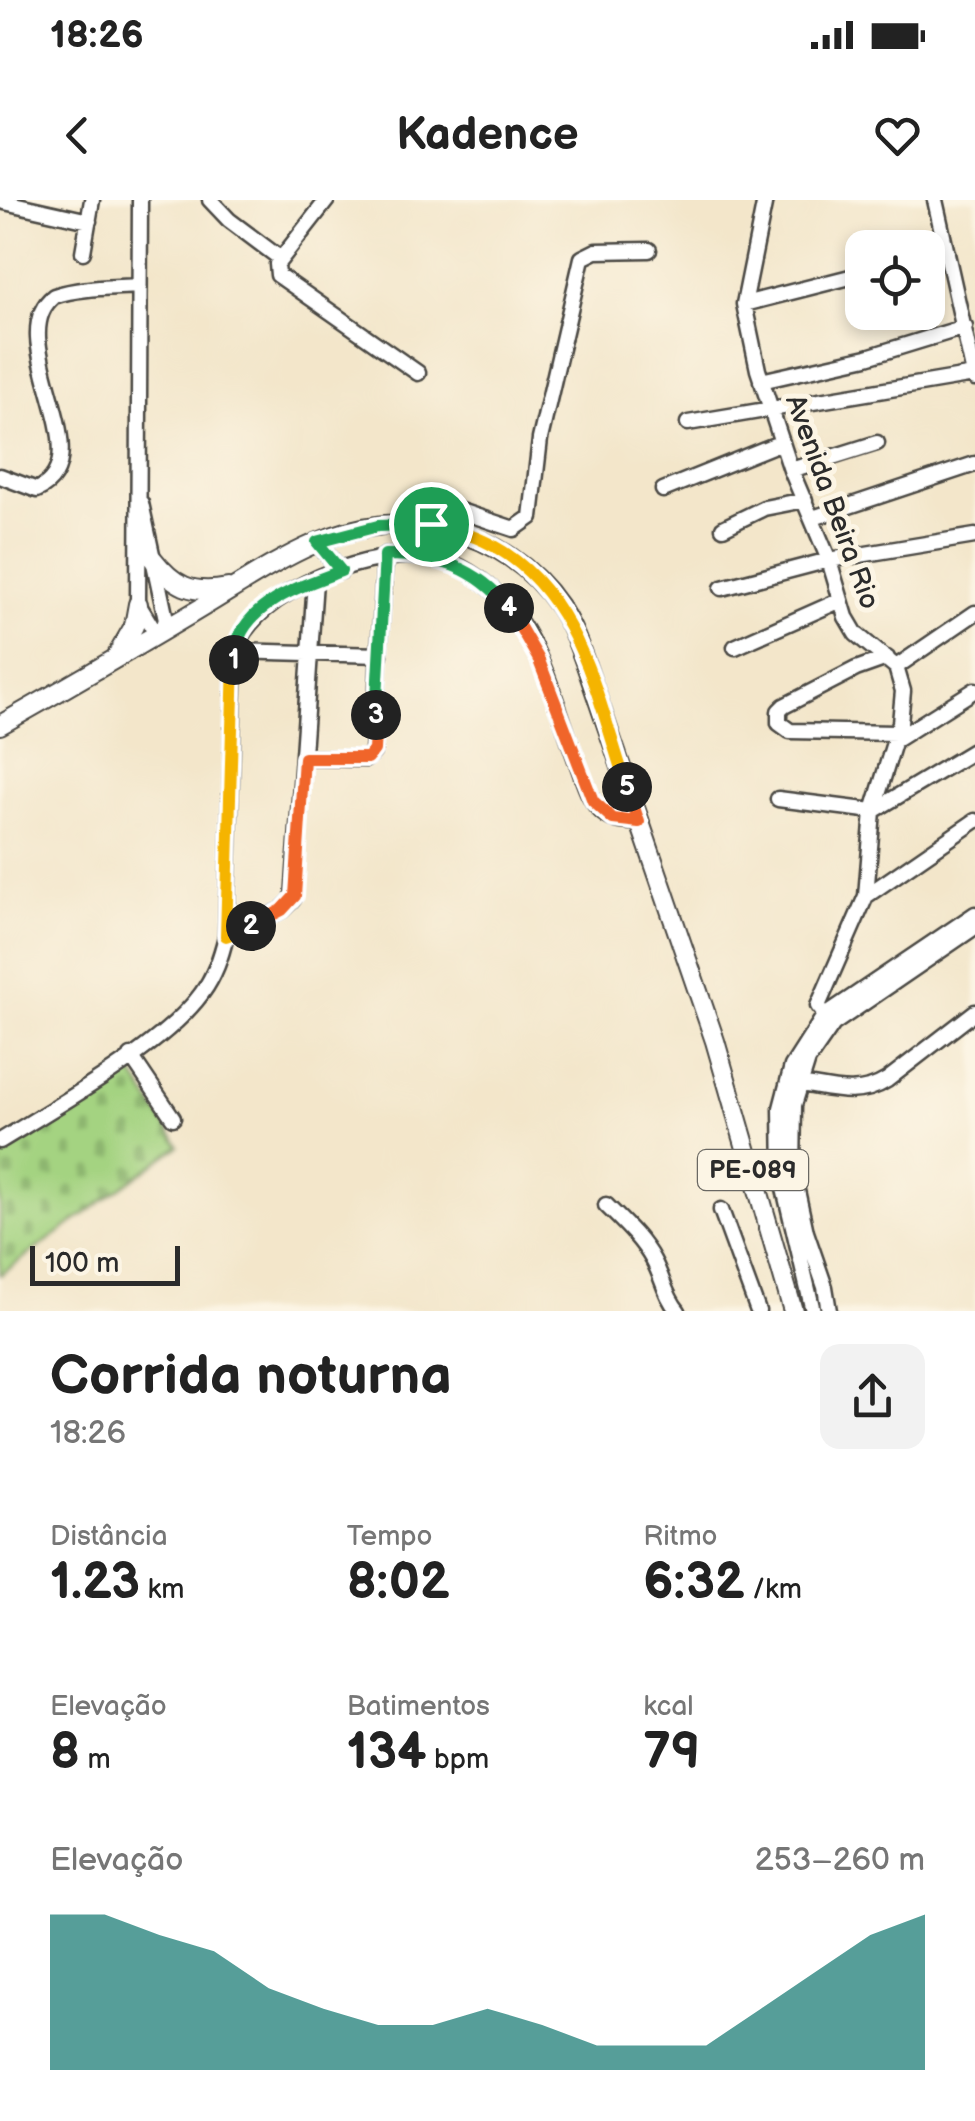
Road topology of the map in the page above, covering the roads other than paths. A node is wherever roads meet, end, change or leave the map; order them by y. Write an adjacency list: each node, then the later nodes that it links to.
1 (92, 200): 8 (street)
2 (140, 200): 14 (street)
3 (210, 200): 12 (street)
4 (327, 200): 12 (street)
5 (765, 200): 15 (street, Avenida Beira Rio)
6 (935, 200): 11 (street)
7 (0, 201): 8 (street)
8 (88, 221): 10 (street)
9 (648, 250): 33 (street)
10 (83, 252)
11 (947, 252): 17 (street)
12 (279, 262): 18 (street)
13 (845, 278): 15 (street)
14 (140, 286): 16 (street); 31 (street)
15 (744, 304): 20 (street, Avenida Beira Rio)
16 (23, 320)
17 (966, 327): 19 (street); 20 (street)
18 (418, 373)
19 (974, 377): 21 (street)
20 (761, 381): 21 (street, Avenida Beira Rio)
21 (772, 412): 22 (street); 24 (street, Avenida Beira Rio)
22 (688, 423)
23 (43, 428): 28 (street)
24 (782, 442): 27 (street, Avenida Beira Rio); 29 (street)
25 (877, 443): 27 (street)
26 (975, 464): 32 (street)
27 (791, 470): 30 (street, Avenida Beira Rio)
28 (0, 476)
29 (662, 490)
30 (804, 500): 32 (street, Avenida Beira Rio); 34 (street)
31 (140, 503): 38 (street); 45 (street)
32 (813, 518): 39 (street, Avenida Beira Rio)
33 (431, 524): 36 (main road, PE-089); 62 (main road, PE-089)
34 (723, 528)
35 (975, 536): 39 (street)
36 (317, 542): 40 (street); 42 (main road, PE-089)
37 (385, 555): 40 (street); 51 (street); 62 (street)
38 (152, 558): 42 (main road); 47 (street)
39 (830, 560): 43 (street); 44 (street, Avenida Beira Rio)
40 (341, 571): 41 (street)
41 (316, 580): 49 (street); 50 (street)
42 (233, 587): 47 (main road, PE-089)
43 (722, 588)
44 (841, 600): 48 (street); 53 (street, Avenida Beira Rio)
45 (138, 604): 47 (street); 52 (main road)
46 (975, 613): 53 (street)
47 (162, 632): 52 (main road, PE-089)
48 (735, 648)
49 (235, 651): 50 (street); 65 (street)
50 (310, 652): 51 (street); 58 (street)
51 (380, 655): 58 (street)
52 (115, 660): 55 (main road, PE-089)
53 (892, 662): 56 (street); 56 (street)
54 (975, 690): 56 (street)
55 (0, 725)
56 (895, 737): 60 (street)
57 (975, 750): 60 (street)
58 (304, 758): 65 (street)
59 (778, 799): 60 (street)
60 (873, 812): 63 (street)
61 (975, 821): 63 (street)
62 (639, 822): 76 (main road, PE-089)
63 (866, 896): 67 (street)
64 (974, 920): 67 (street)
65 (226, 936): 68 (street)
66 (975, 1012): 70 (street)
67 (828, 1020): 69 (street)
68 (131, 1056): 71 (street); 72 (street)
69 (804, 1058): 70 (street); 75 (street)
70 (802, 1084): 75 (street)
71 (172, 1118)
72 (0, 1141)
73 (606, 1205): 77 (street)
74 (721, 1210): 78 (street)
75 (816, 1297): 76 (main road); 79 (street)
76 (791, 1305)
77 (678, 1311)
78 (758, 1311)
79 (829, 1311)

